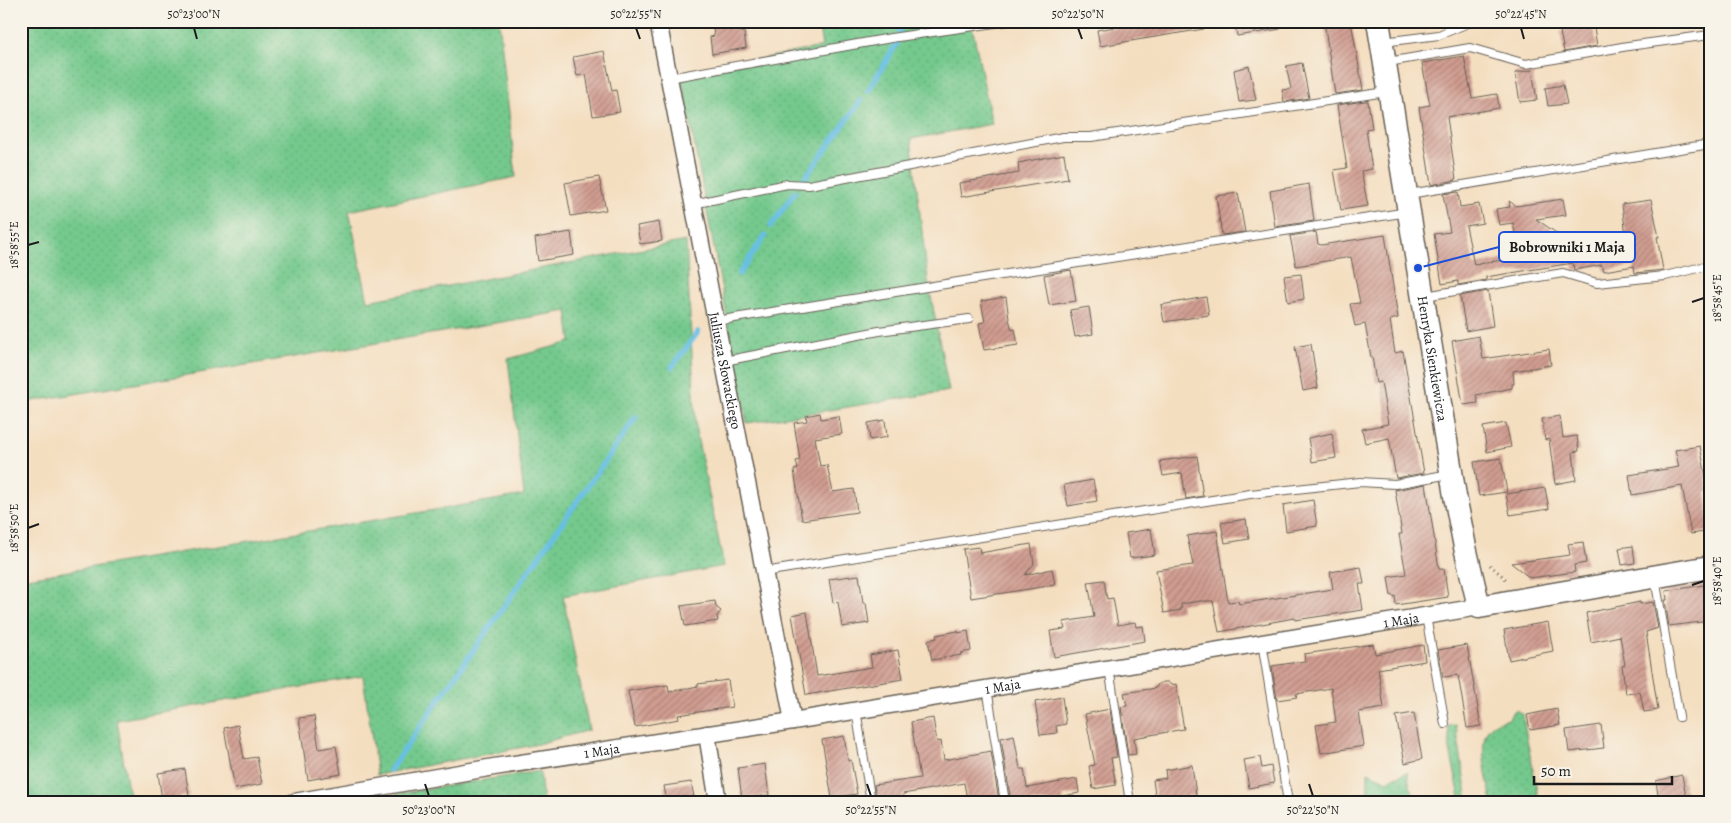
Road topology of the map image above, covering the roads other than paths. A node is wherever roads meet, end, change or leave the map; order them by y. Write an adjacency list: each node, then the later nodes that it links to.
1 (658, 21): 6 (street, Juliusza Słowackiego)
2 (1008, 21): 6 (lane)
3 (1473, 21): 5 (lane)
4 (1710, 35): 5 (lane)
5 (1381, 42): 7 (street, Henryka Sienkiewicza)
6 (669, 78): 10 (street, Juliusza Słowackiego)
7 (1389, 92): 9 (street, Henryka Sienkiewicza); 10 (lane)
8 (1710, 144): 9 (lane)
9 (1408, 203): 12 (street, Henryka Sienkiewicza); 14 (lane)
10 (693, 204): 14 (street, Juliusza Słowackiego)
11 (1710, 266): 12 (lane)
12 (1423, 296): 16 (street, Henryka Sienkiewicza)
13 (969, 319): 15 (lane)
14 (716, 321): 15 (street, Juliusza Słowackiego)
15 (724, 361): 18 (street, Juliusza Słowackiego)
16 (1452, 474): 18 (lane); 20 (street, Henryka Sienkiewicza)
17 (1710, 567): 19 (street, 1 Maja)
18 (764, 572): 27 (street, Juliusza Słowackiego)
19 (1655, 576): 20 (street, 1 Maja); 26 (lane)
20 (1479, 606): 21 (street, 1 Maja)
21 (1426, 616): 22 (street, 1 Maja); 28 (lane)
22 (1262, 642): 23 (street, 1 Maja); 35 (lane)
23 (1109, 668): 24 (street, 1 Maja); 34 (lane)
24 (987, 688): 25 (street, 1 Maja); 33 (lane)
25 (856, 710): 27 (street, 1 Maja); 32 (lane)
26 (1678, 717)
27 (793, 721): 29 (street, 1 Maja)
28 (1445, 724)
29 (707, 734): 30 (street, 1 Maja); 31 (street)
30 (294, 802)
31 (718, 802)
32 (871, 802)
33 (1006, 802)
34 (1130, 802)
35 (1288, 802)

